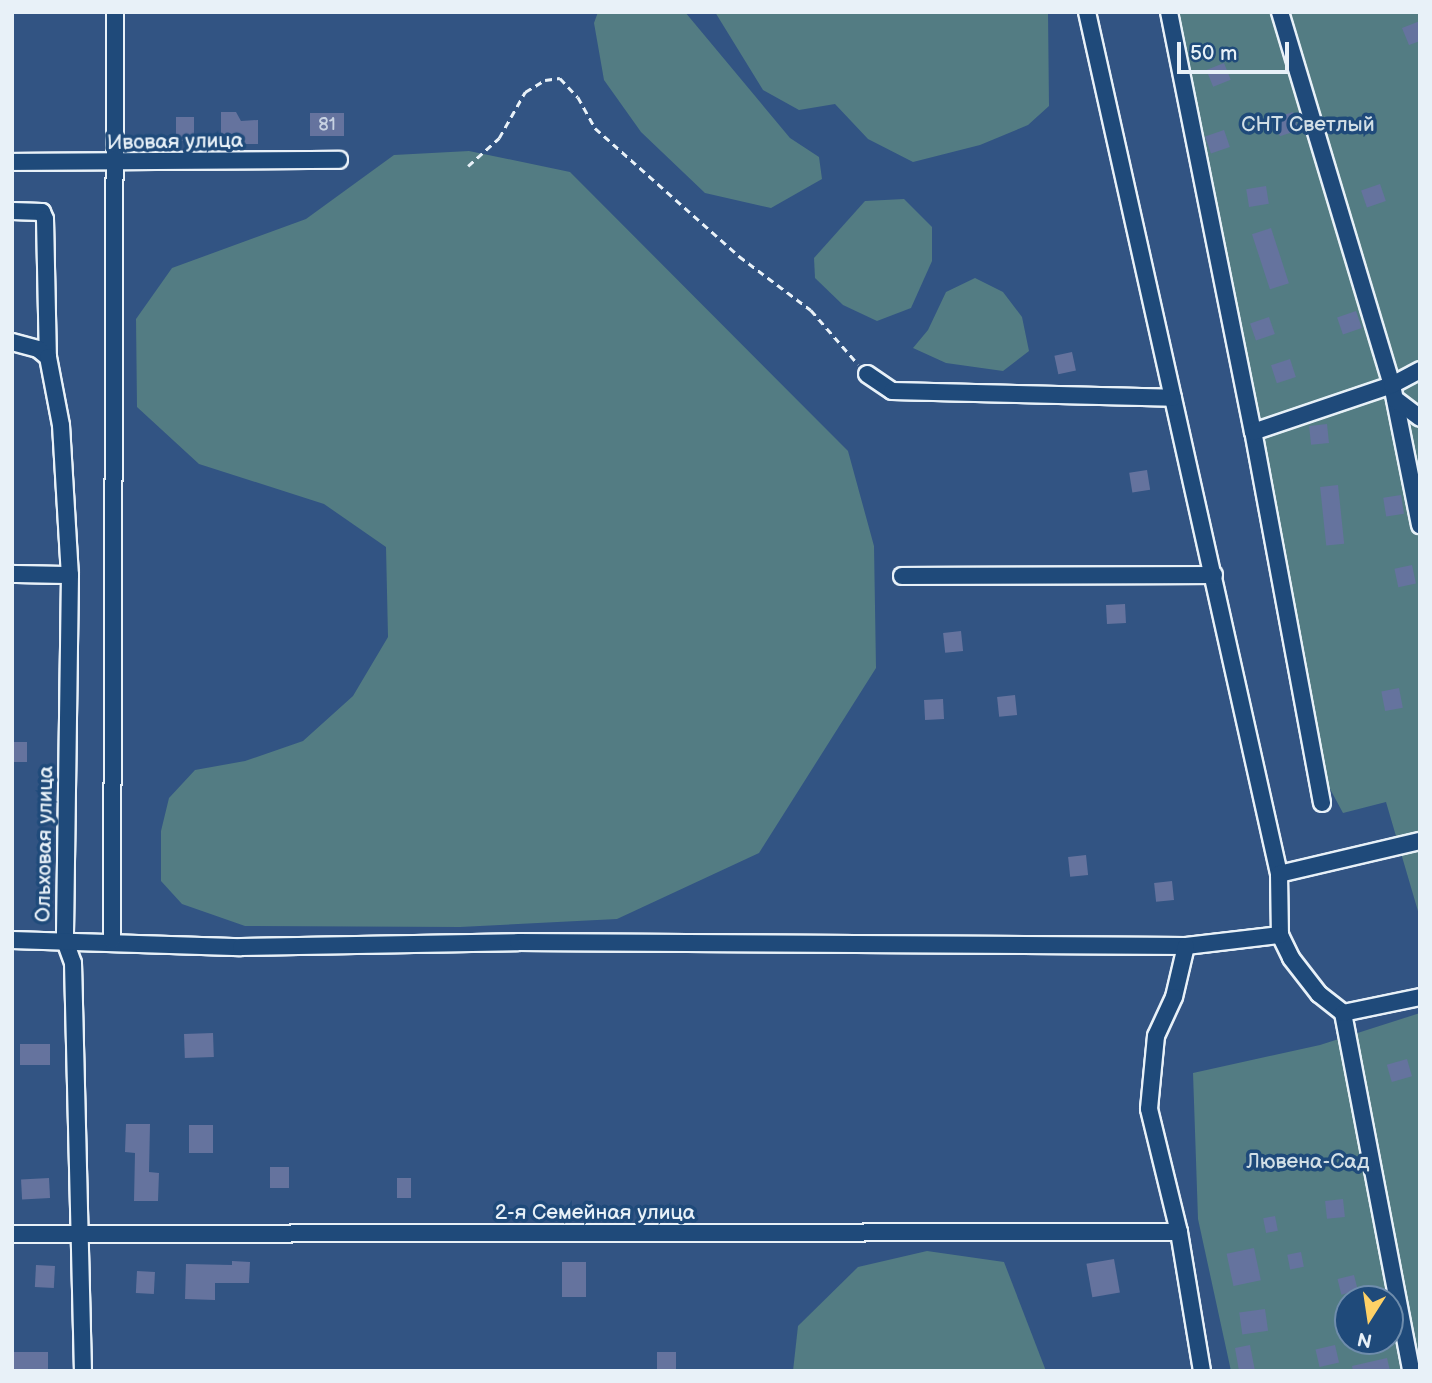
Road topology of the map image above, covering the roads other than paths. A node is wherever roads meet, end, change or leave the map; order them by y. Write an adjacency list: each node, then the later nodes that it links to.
1 (115, 12): 7 (street)
2 (1087, 12): 14 (street)
3 (1169, 12): 16 (street)
4 (1280, 12): 13 (street)
5 (339, 160): 7 (street, Ивовая улица)
6 (12, 162): 7 (street, Ивовая улица)
7 (111, 164): 27 (street)
8 (12, 211): 10 (street, Ольховая улица)
9 (12, 342): 10 (street)
10 (48, 357): 19 (street, Ольховая улица)
11 (1420, 370): 13 (street)
12 (867, 374): 14 (street)
13 (1394, 392): 15 (street); 16 (street); 17 (street)
14 (1173, 398): 20 (street)
15 (1420, 418)
16 (1253, 432): 22 (street)
17 (1420, 524)
18 (12, 574): 19 (street)
19 (70, 575): 28 (street, Ольховая улица)
20 (1214, 575): 21 (street); 24 (street)
21 (902, 576)
22 (1322, 803)
23 (1420, 841): 24 (street)
24 (1279, 874): 25 (street)
25 (1280, 935): 29 (street); 31 (street)
26 (12, 940): 28 (street)
27 (112, 940): 28 (street); 29 (street)
28 (65, 941): 34 (street, Ольховая улица)
29 (1186, 946): 32 (street)
30 (1420, 997): 31 (street)
31 (1343, 1013): 37 (street)
32 (1178, 1232): 34 (street, 2-я Семейная улица); 36 (street)
33 (12, 1234): 34 (street, 2-я Семейная улица)
34 (77, 1235): 35 (street, Ольховая улица)
35 (83, 1371)
36 (1202, 1371)
37 (1411, 1371)

